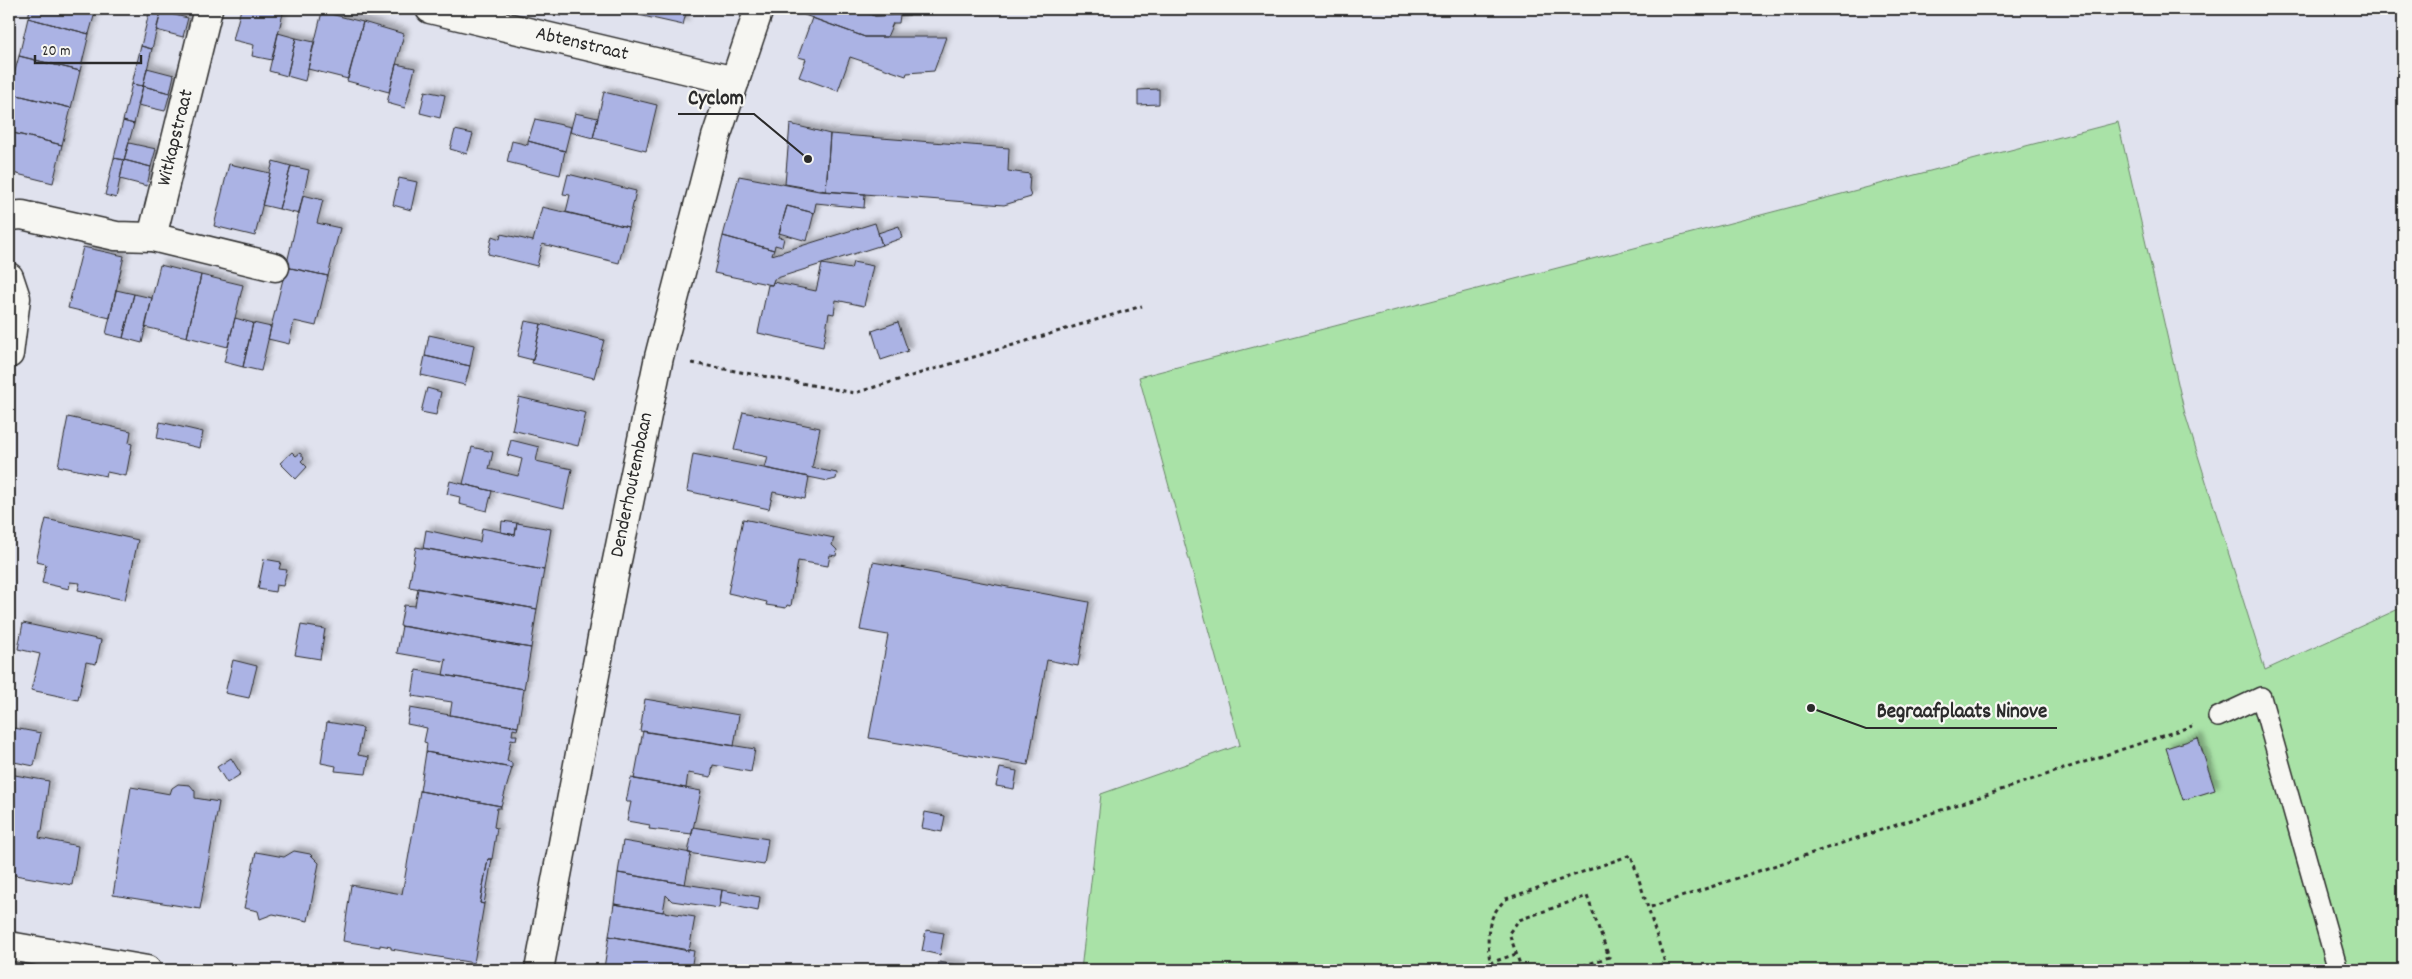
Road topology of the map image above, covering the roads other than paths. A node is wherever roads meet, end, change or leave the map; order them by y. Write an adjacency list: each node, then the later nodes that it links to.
1 (208, 9): 6 (street, Witkapstraat)
2 (430, 9): 4 (street, Abtenstraat)
3 (759, 9): 4 (street, Denderhoutembaan)
4 (735, 81): 13 (street, Denderhoutembaan)
5 (9, 216): 6 (street)
6 (152, 237): 7 (street)
7 (275, 267)
8 (9, 277): 9 (street)
9 (9, 354)
10 (2218, 717): 14 (lane)
11 (9, 946): 12 (street)
12 (147, 970)
13 (539, 970)
14 (2338, 970)

